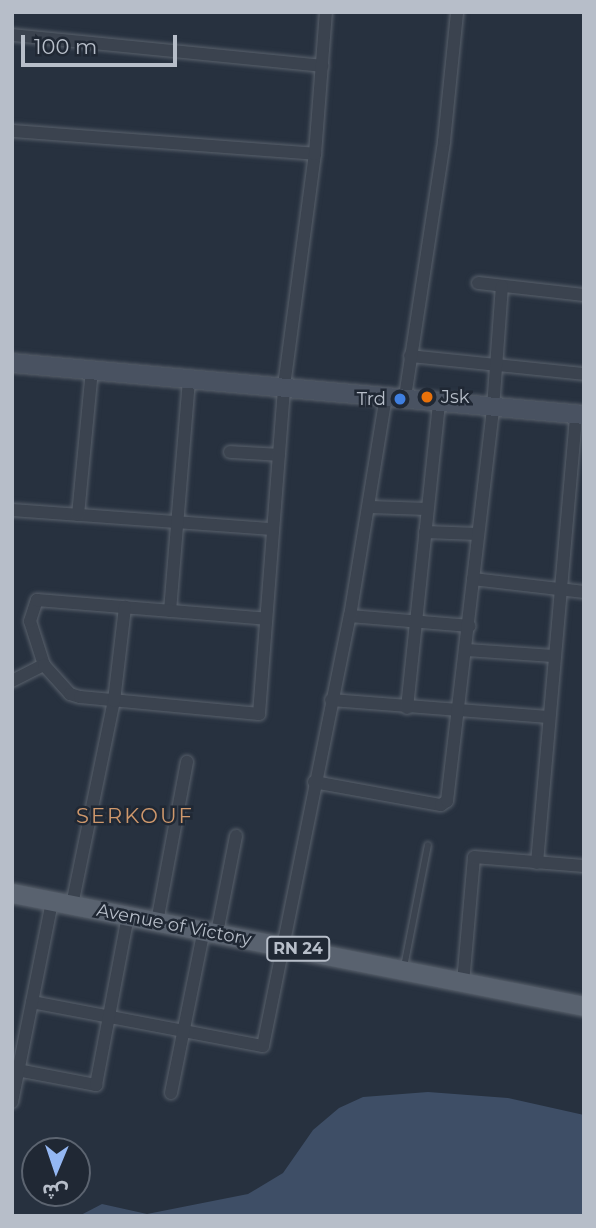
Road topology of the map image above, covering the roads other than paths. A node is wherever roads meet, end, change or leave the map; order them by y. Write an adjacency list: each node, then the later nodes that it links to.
1 (326, 12): 4 (street)
2 (457, 12): 10 (street)
3 (12, 35): 4 (street)
4 (322, 66): 6 (street)
5 (12, 131): 6 (street)
6 (315, 154): 16 (street)
7 (478, 283): 8 (street)
8 (502, 286): 9 (street); 12 (street)
9 (584, 295)
10 (410, 356): 12 (street); 18 (street)
11 (12, 363): 13 (main road)
12 (496, 368): 14 (street); 20 (street)
13 (92, 369): 15 (main road); 27 (street)
14 (584, 374)
15 (189, 378): 16 (main road); 28 (street)
16 (284, 386): 17 (main road); 23 (street)
17 (386, 396): 18 (main road); 24 (street)
18 (405, 397): 19 (main road)
19 (439, 402): 20 (main road); 25 (street)
20 (493, 408): 21 (main road); 31 (street)
21 (580, 415): 33 (street)
22 (230, 452): 23 (street)
23 (278, 455): 29 (street)
24 (370, 507): 25 (street); 37 (street)
25 (427, 509): 30 (street)
26 (12, 510): 27 (street)
27 (78, 516): 28 (street)
28 (177, 524): 29 (street); 36 (street)
29 (272, 528): 38 (street)
30 (425, 532): 31 (street); 39 (street)
31 (478, 534): 32 (street)
32 (473, 579): 33 (street); 40 (street)
33 (559, 590): 34 (street); 42 (street)
34 (584, 592)
35 (125, 607): 36 (street); 43 (street); 46 (street)
36 (170, 611): 38 (street)
37 (350, 616): 39 (street); 45 (street)
38 (266, 620): 46 (street)
39 (416, 623): 40 (street); 47 (street)
40 (470, 626): 41 (street)
41 (467, 650): 42 (street); 48 (street)
42 (553, 656): 49 (street)
43 (44, 665): 44 (street); 46 (street)
44 (12, 681)
45 (331, 700): 47 (street); 51 (street)
46 (114, 701): 58 (street)
47 (407, 708): 48 (street)
48 (460, 712): 49 (street); 51 (street)
49 (548, 717): 54 (street)
50 (187, 762): 60 (street)
51 (314, 782): 62 (street)
52 (236, 836): 61 (street)
53 (428, 845): 63 (lane)
54 (537, 863): 55 (street); 64 (street)
55 (584, 866)
56 (12, 893): 57 (main road, Avenue of Victory / RN 24)
57 (52, 901): 58 (main road, Avenue of Victory / RN 24); 65 (street)
58 (72, 905): 59 (main road, Avenue of Victory / RN 24)
59 (128, 916): 60 (main road, Avenue of Victory / RN 24); 67 (street)
60 (157, 922): 61 (main road, Avenue of Victory / RN 24)
61 (210, 932): 62 (main road, Avenue of Victory / RN 24); 68 (street)
62 (282, 946): 63 (main road, Avenue of Victory / RN 24); 68 (street)
63 (403, 971): 64 (main road, Avenue of Victory / RN 24)
64 (463, 983): 66 (main road, Avenue of Victory / RN 24)
65 (32, 1002): 67 (street); 69 (street)
66 (584, 1006)
67 (109, 1018): 68 (street); 69 (street)
68 (187, 1032): 70 (street)
69 (15, 1070): 71 (street)
70 (171, 1093)
71 (12, 1102)

